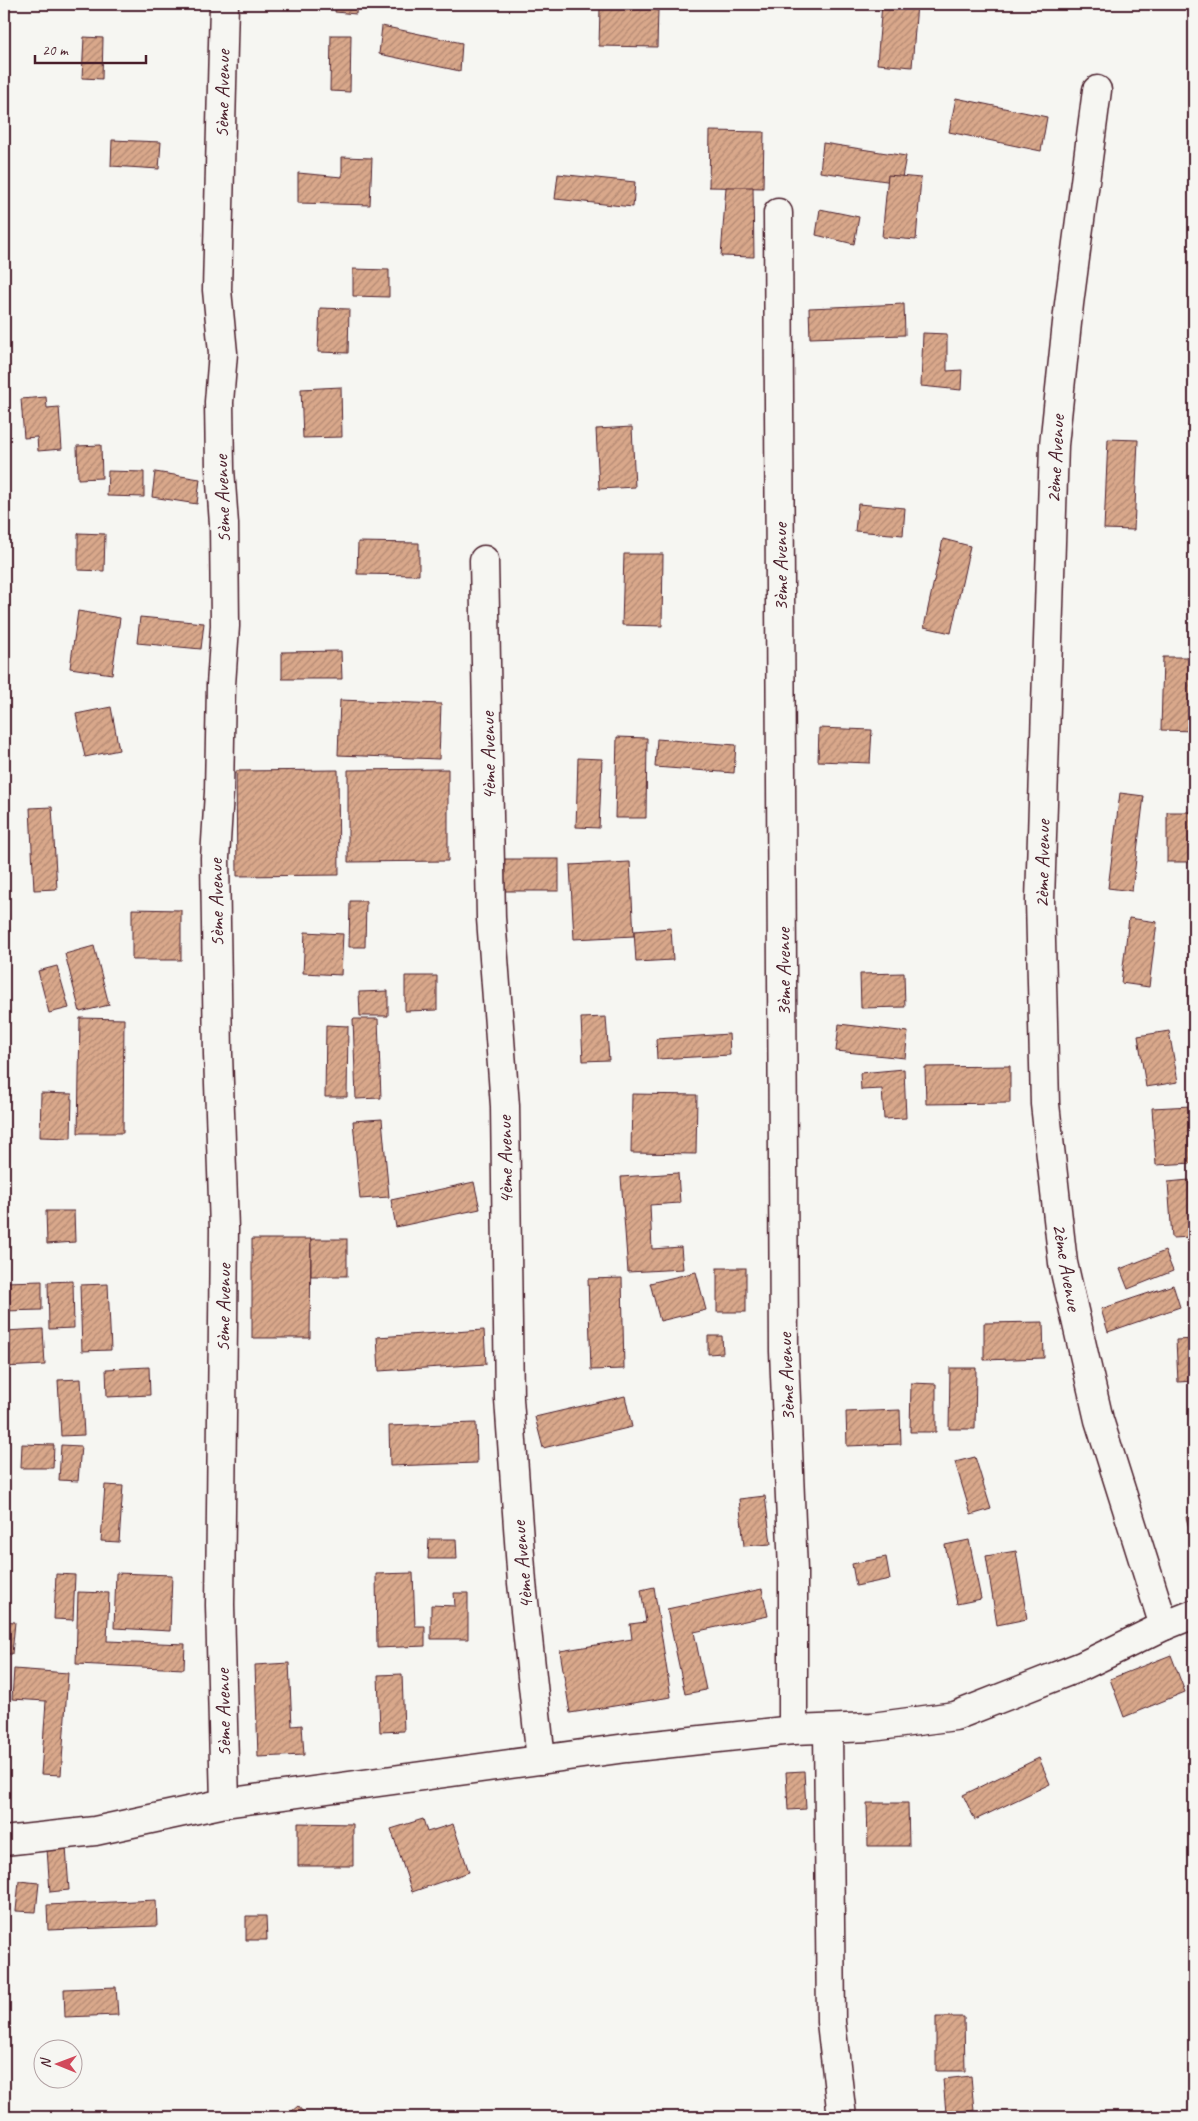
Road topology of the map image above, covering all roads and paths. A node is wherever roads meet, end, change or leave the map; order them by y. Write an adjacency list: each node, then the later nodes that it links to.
1 (224, 4): 10 (street, 5ème Avenue)
2 (1097, 90): 6 (street, 2ème Avenue)
3 (778, 213): 7 (street, 3ème Avenue)
4 (484, 560): 9 (street, 4ème Avenue)
5 (1194, 1614): 6 (street)
6 (1164, 1626): 8 (street)
7 (793, 1730): 8 (street); 9 (street)
8 (828, 1730): 12 (street)
9 (541, 1760): 10 (street)
10 (225, 1803): 11 (street)
11 (4, 1842)
12 (842, 2117)

